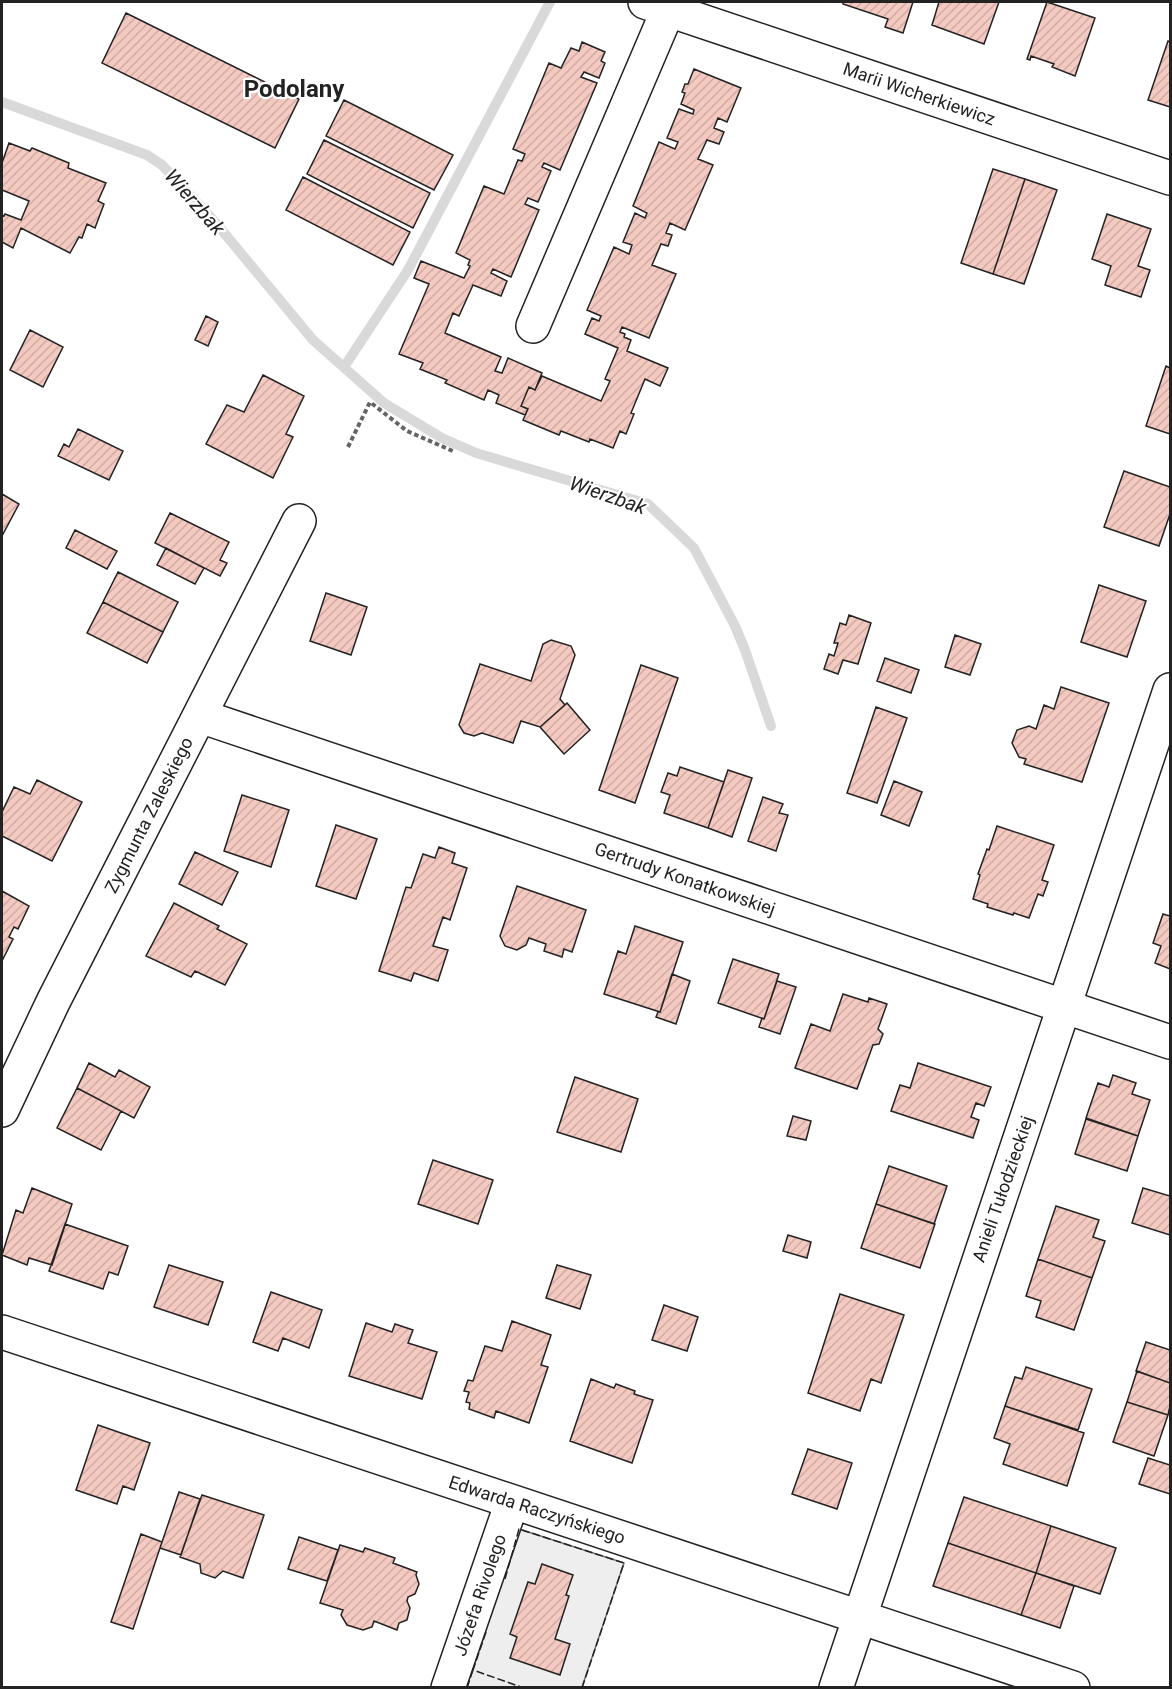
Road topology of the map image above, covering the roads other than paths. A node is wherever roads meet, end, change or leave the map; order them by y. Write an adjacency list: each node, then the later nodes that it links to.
1 (656, 6): 2 (street, Marii Wicherkiewicz); 3 (street, Marii Wicherkiewicz)
2 (1170, 178)
3 (532, 326)
4 (299, 521): 6 (street, Zygmunta Zaleskiego)
5 (1170, 690): 7 (street, Anieli Tułodzieckiej)
6 (200, 716): 7 (street, Gertrudy Konatkowskiej); 9 (street, Zygmunta Zaleskiego)
7 (1064, 1006): 8 (street, Gertrudy Konatkowskiej); 12 (street, Anieli Tułodzieckiej)
8 (1170, 1042)
9 (2, 1110)
10 (2, 1332): 11 (street, Edwarda Raczyńskiego)
11 (512, 1502): 12 (street, Edwarda Raczyńskiego); 13 (street, Józefa Rivolego)
12 (859, 1616): 14 (street, Anieli Tułodzieckiej); 15 (street, Edwarda Raczyńskiego)
13 (448, 1688)
14 (836, 1688)
15 (1073, 1688)

